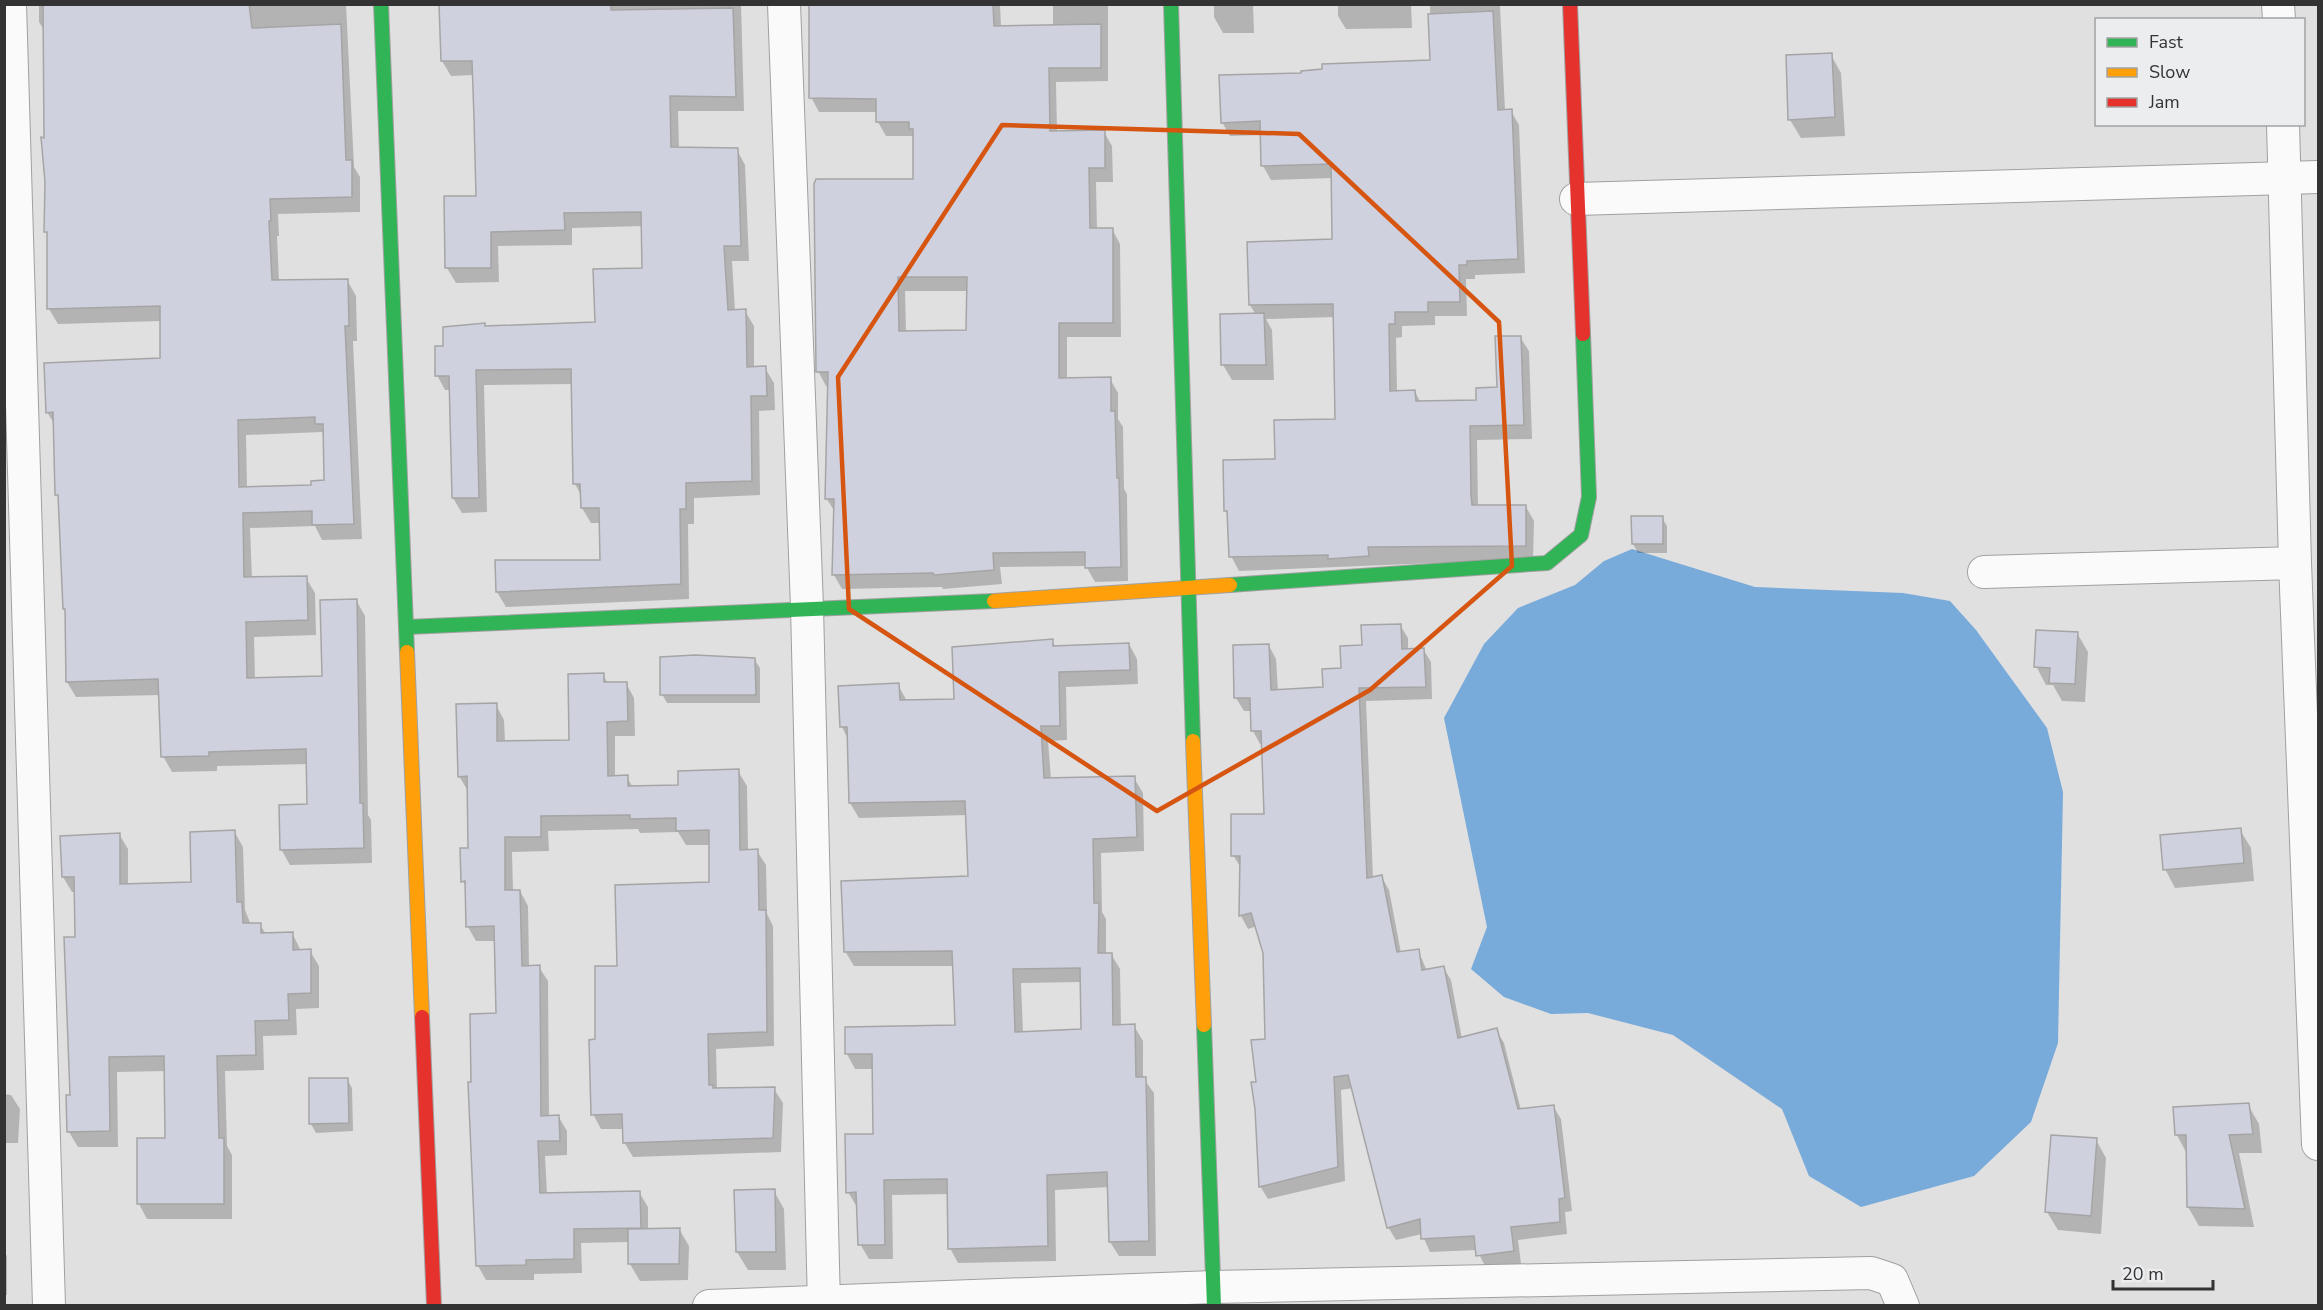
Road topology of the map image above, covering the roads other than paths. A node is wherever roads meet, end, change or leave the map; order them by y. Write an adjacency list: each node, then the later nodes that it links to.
1 (10, 4): 18 (street)
2 (381, 4): 14 (street)
3 (784, 4): 13 (street)
4 (1171, 4): 12 (street)
5 (1570, 4): 9 (street)
6 (2283, 126): 8 (street)
7 (2319, 177): 8 (street)
8 (2285, 178): 9 (street); 10 (street)
9 (1576, 199): 12 (street)
10 (2295, 563): 11 (street); 15 (street)
11 (1984, 572)
12 (1187, 588): 13 (street); 16 (street)
13 (807, 607): 14 (street); 17 (street)
14 (407, 627): 19 (street)
15 (2319, 1144)
16 (1214, 1296): 17 (street); 21 (street)
17 (824, 1303): 20 (street)
18 (49, 1305)
19 (434, 1305)
20 (709, 1305)
21 (1903, 1305)

